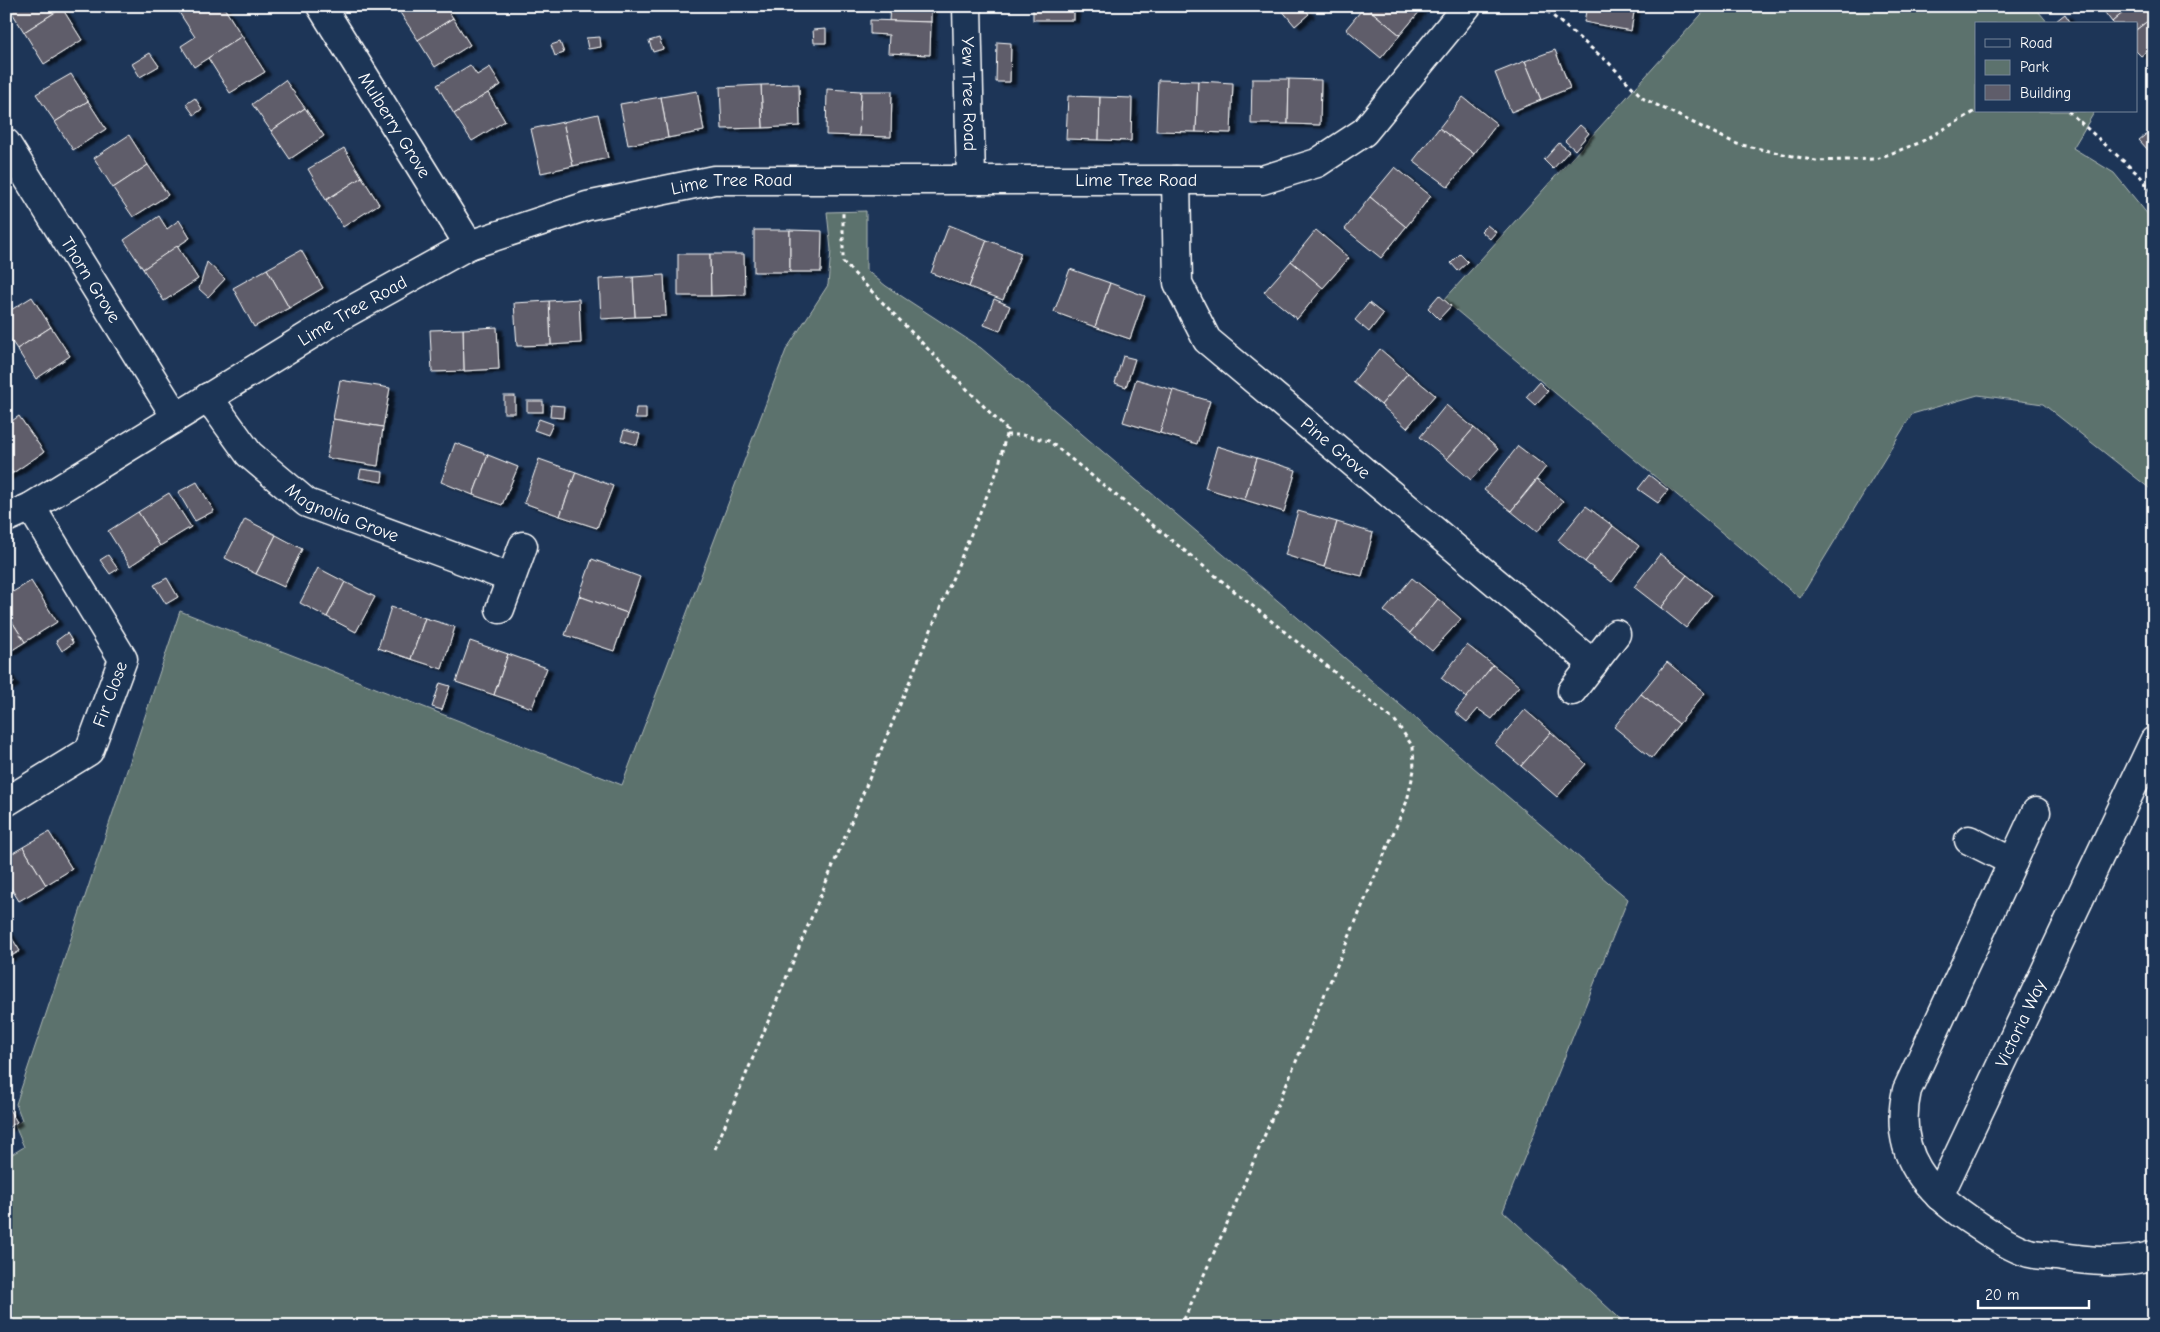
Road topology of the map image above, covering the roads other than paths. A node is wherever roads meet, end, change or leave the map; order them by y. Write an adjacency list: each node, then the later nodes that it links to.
1 (321, 6): 7 (street, Mulberry Grove)
2 (967, 6): 5 (street, Yew Tree Road)
3 (1467, 6): 6 (street, Lime Tree Road)
4 (6, 143): 9 (street, Thorn Grove)
5 (970, 180): 6 (street, Lime Tree Road); 7 (street, Lime Tree Road)
6 (1176, 180): 15 (street, Pine Grove)
7 (468, 245): 8 (street, Lime Tree Road)
8 (208, 397): 9 (street, Lime Tree Road); 12 (street, Magnolia Grove)
9 (176, 417): 10 (street, Lime Tree Road)
10 (18, 512): 18 (street, Fir Close)
11 (523, 546): 12 (street)
12 (511, 578): 13 (street)
13 (500, 609)
14 (1616, 634): 15 (street)
15 (1593, 664): 16 (street)
16 (1572, 691)
17 (2154, 741): 22 (street, Victoria Way)
18 (6, 802)
19 (2036, 812): 21 (street)
20 (1969, 840): 21 (street)
21 (2013, 862): 22 (street)
22 (1939, 1196): 23 (street)
23 (2154, 1255)

